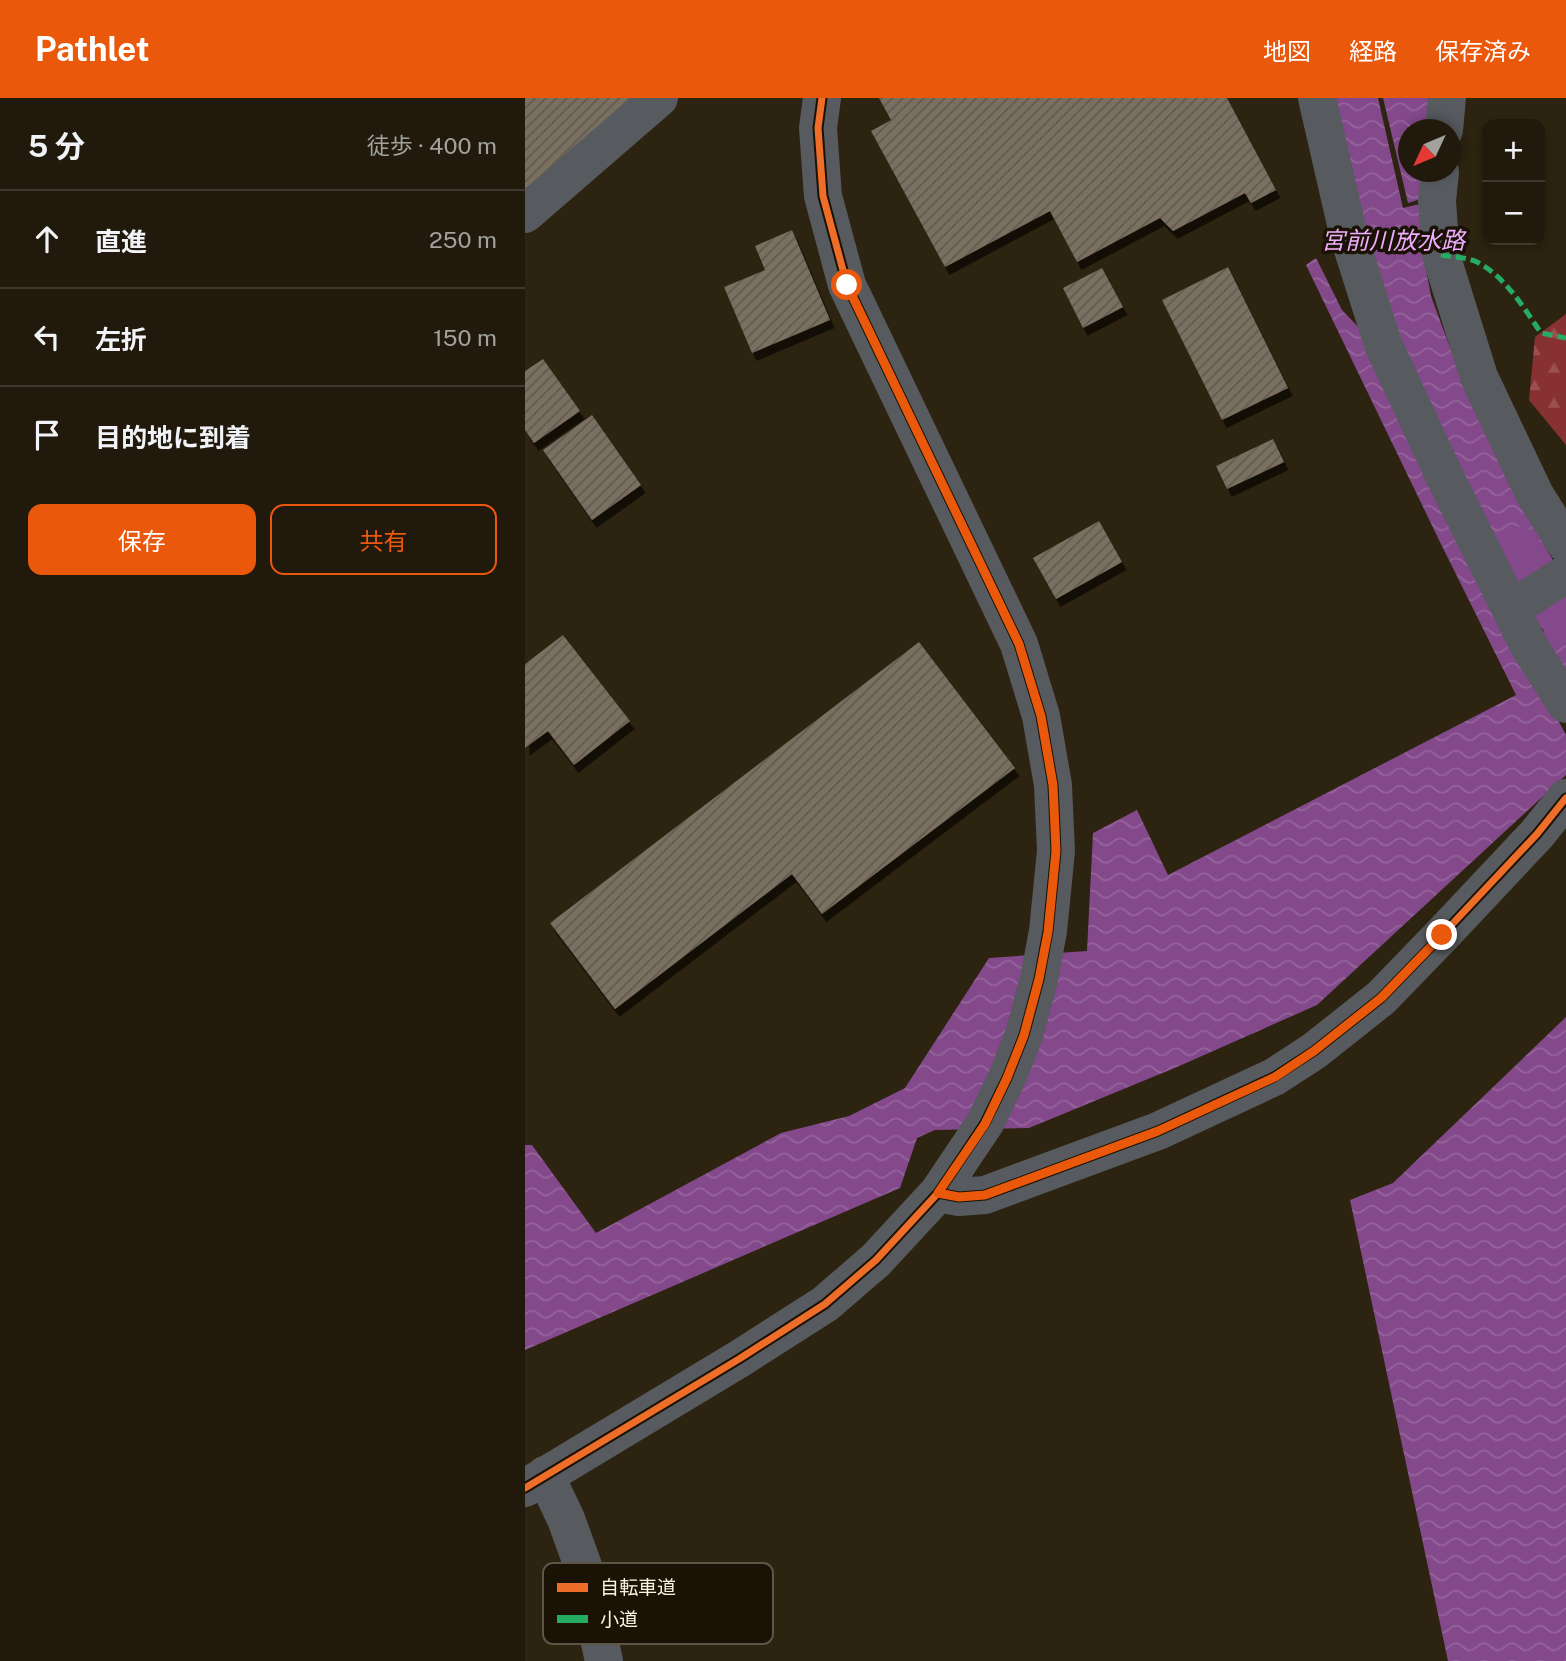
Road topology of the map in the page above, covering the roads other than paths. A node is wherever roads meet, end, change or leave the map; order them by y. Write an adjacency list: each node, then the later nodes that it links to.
1 (659, 98): 7 (street)
2 (822, 98): 12 (street)
3 (1317, 98): 9 (street)
4 (1447, 98): 5 (street)
5 (1445, 119)
6 (1439, 182): 8 (street)
7 (525, 214)
8 (1566, 564): 9 (street)
9 (1516, 606): 10 (street)
10 (1566, 704)
11 (1566, 798): 12 (street)
12 (938, 1193): 13 (street)
13 (535, 1481): 14 (street)
14 (582, 1563)

